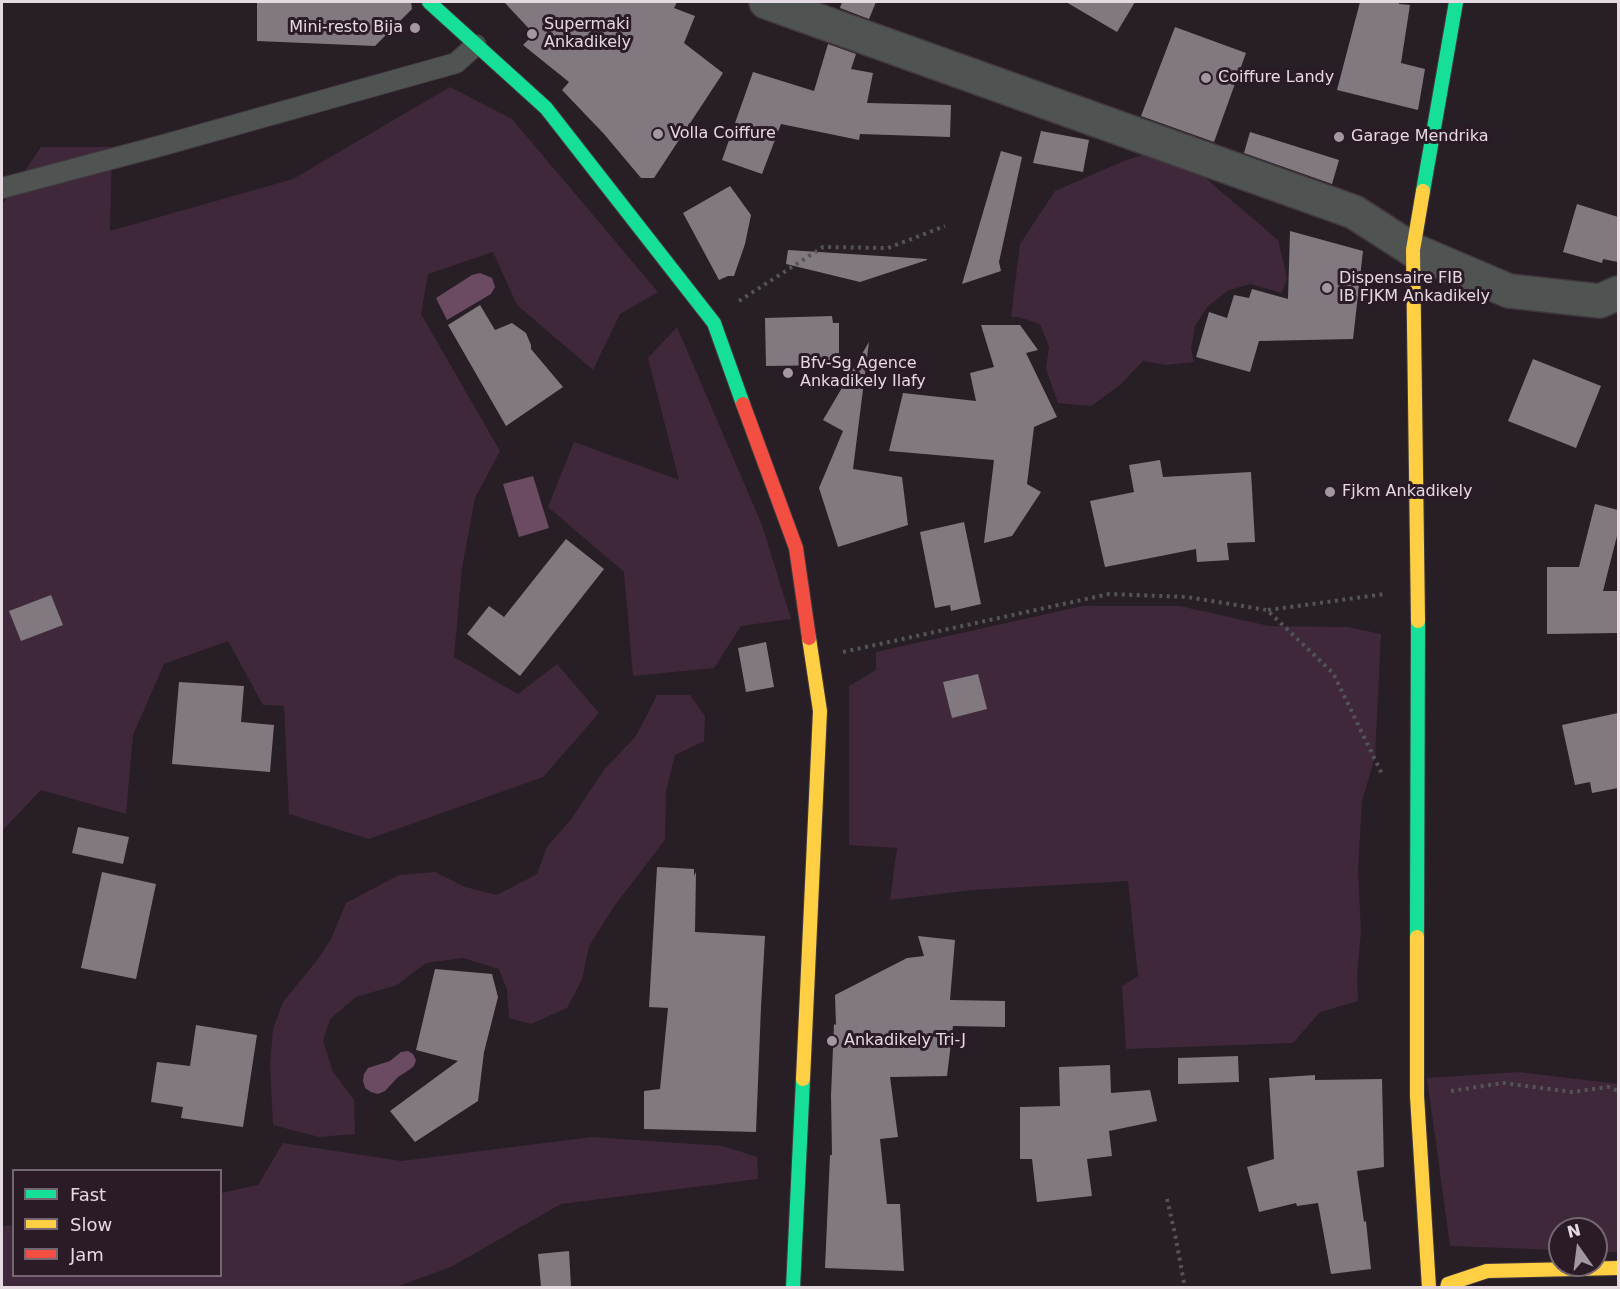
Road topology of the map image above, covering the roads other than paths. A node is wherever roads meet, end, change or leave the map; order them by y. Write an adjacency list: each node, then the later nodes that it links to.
1 (429, 2): 4 (street)
2 (766, 2): 6 (street)
3 (1456, 2): 6 (street)
4 (476, 45): 5 (lane); 9 (street)
5 (2, 188)
6 (1413, 250): 7 (street); 10 (street)
7 (1618, 293)
8 (1618, 1268): 11 (street)
9 (793, 1287)
10 (1429, 1287)
11 (1447, 1287)

